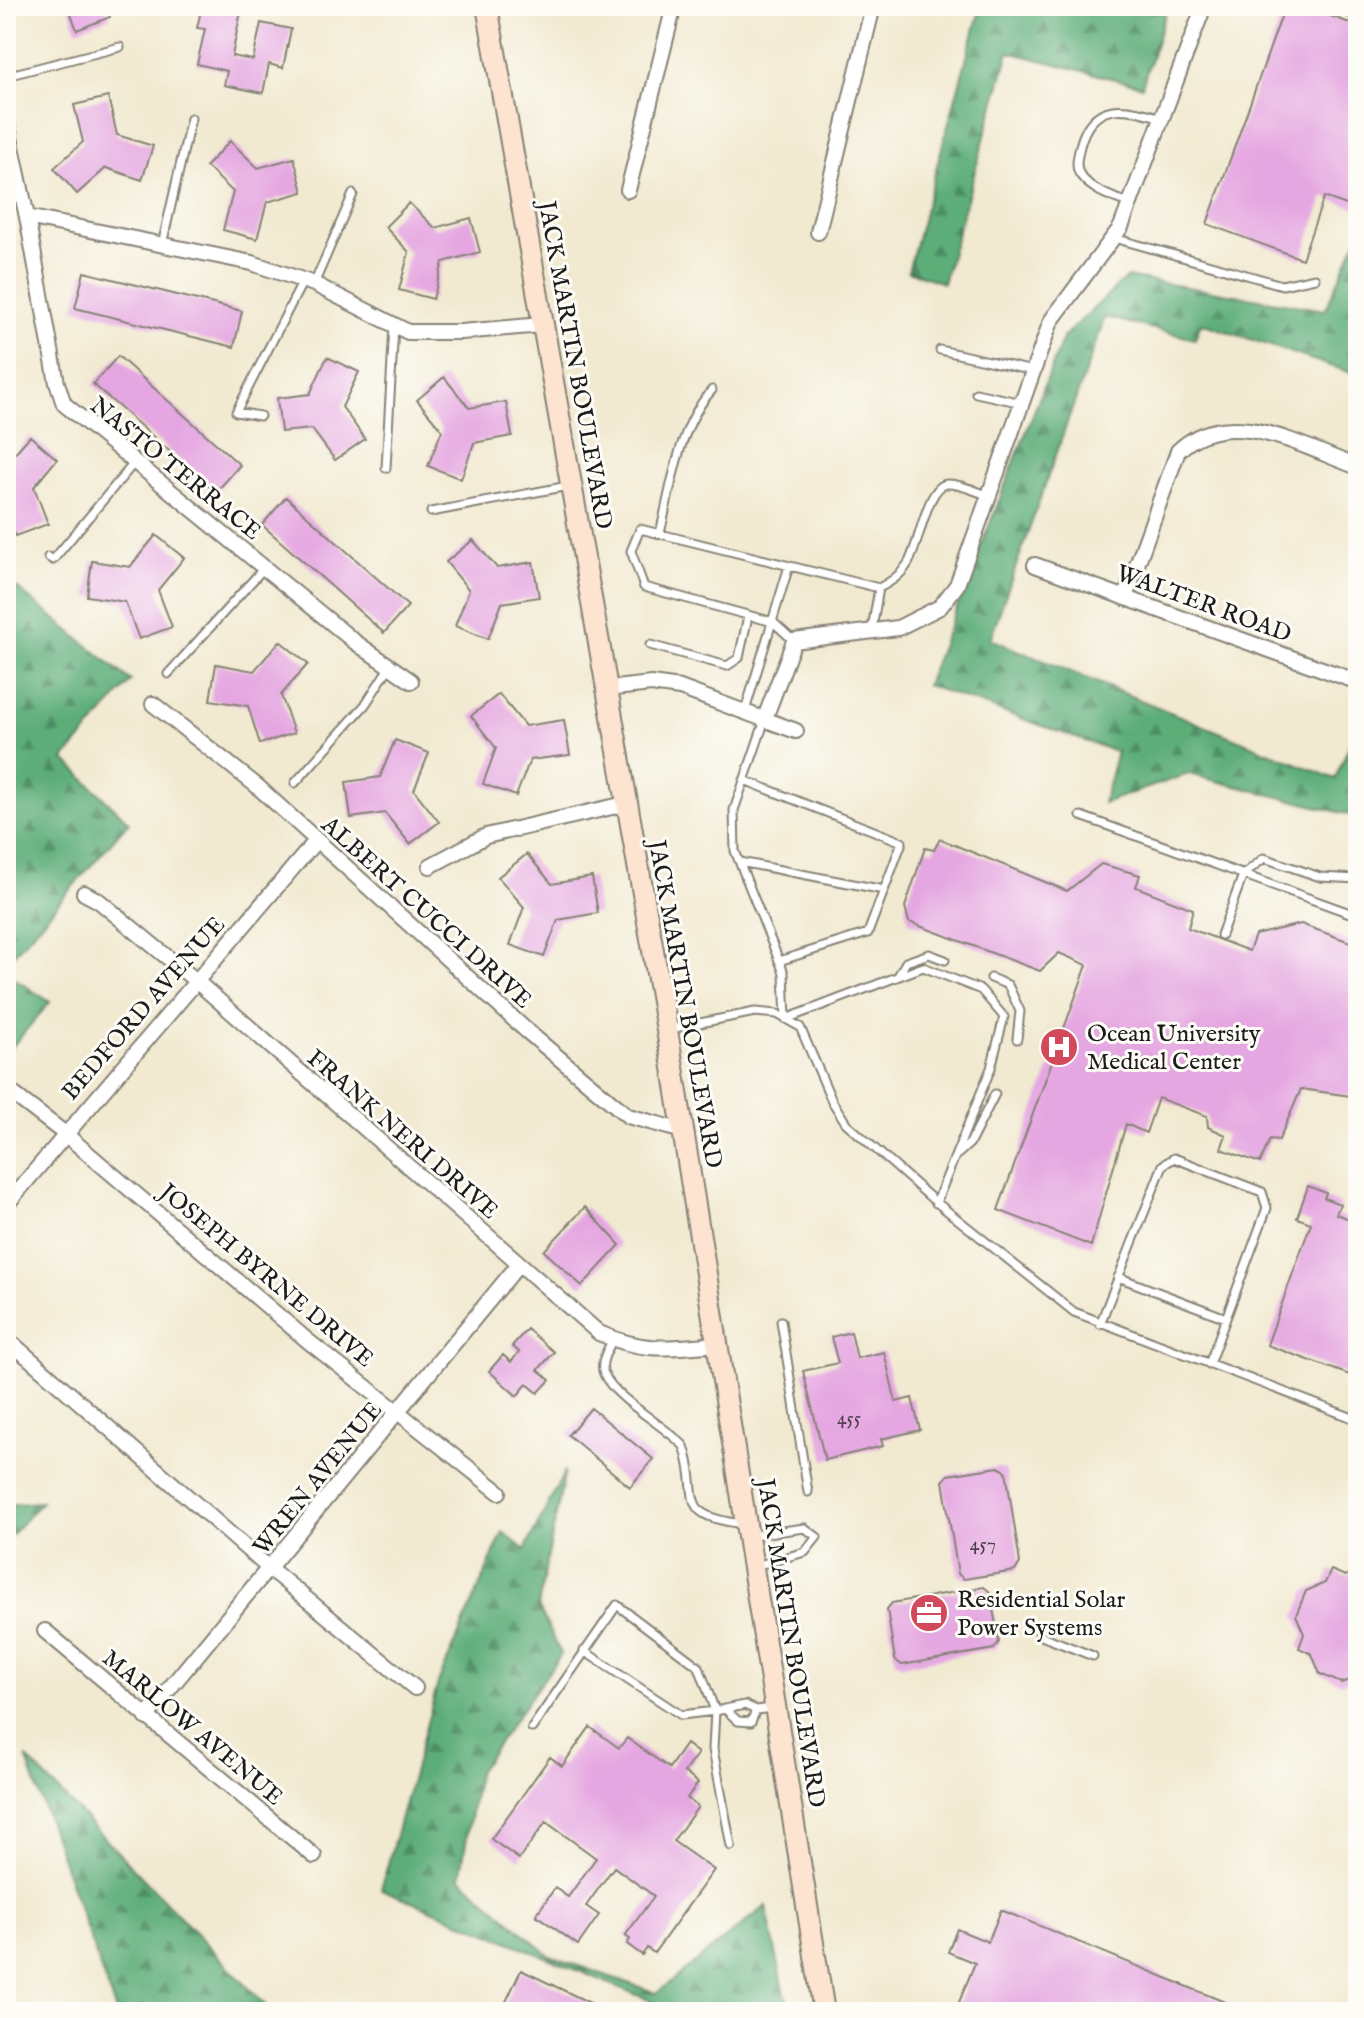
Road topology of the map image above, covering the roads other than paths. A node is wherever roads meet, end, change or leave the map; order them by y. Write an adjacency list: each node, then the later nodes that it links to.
1 (487, 6): 22 (street, JACK MARTIN BOULEVARD)
2 (674, 6): 12 (street)
3 (873, 6): 16 (street)
4 (1204, 6): 11 (street)
5 (1332, 6): 6 (lane)
6 (1358, 16)
7 (120, 47): 8 (lane)
8 (6, 76)
9 (191, 118): 18 (lane)
10 (6, 119): 15 (street, NASTO TERRACE)
11 (1163, 119): 14 (street); 14 (lane)
12 (628, 190)
13 (353, 194): 20 (lane)
14 (1130, 204): 17 (street)
15 (27, 217): 18 (street); 29 (street, NASTO TERRACE)
16 (818, 232)
17 (1114, 238): 19 (lane); 24 (street)
18 (162, 247): 20 (street)
19 (1315, 278)
20 (309, 282): 21 (street); 28 (lane)
21 (394, 325): 22 (street); 31 (lane)
22 (542, 325): 32 (street, JACK MARTIN BOULEVARD)
23 (940, 350): 24 (lane)
24 (1033, 371): 27 (street)
25 (712, 390): 35 (lane)
26 (976, 393): 27 (lane)
27 (1022, 403): 33 (street)
28 (260, 416)
29 (134, 463): 36 (lane); 39 (street, NASTO TERRACE)
30 (1358, 467): 41 (street)
31 (386, 468)
32 (570, 486): 34 (lane); 51 (street, JACK MARTIN BOULEVARD)
33 (989, 496): 40 (lane); 44 (street)
34 (431, 512)
35 (660, 533): 38 (lane); 42 (lane)
36 (48, 557)
37 (1035, 565): 41 (street, WALTER ROAD)
38 (789, 566): 40 (lane); 43 (lane)
39 (264, 568): 47 (street, NASTO TERRACE); 48 (lane)
40 (879, 588): 44 (lane)
41 (1125, 598): 50 (street, WALTER ROAD)
42 (748, 616): 43 (lane); 46 (lane)
43 (773, 622): 45 (lane); 53 (lane)
44 (872, 629): 45 (street)
45 (794, 641): 54 (street)
46 (650, 645)
47 (390, 666): 49 (street, NASTO TERRACE); 57 (lane)
48 (168, 674)
49 (411, 681)
50 (1358, 682)
51 (606, 689): 53 (street); 58 (street, JACK MARTIN BOULEVARD)
52 (153, 704): 60 (street, ALBERT CUCCI DRIVE)
53 (745, 711): 54 (street)
54 (765, 718): 55 (street); 56 (lane)
55 (796, 731)
56 (744, 780): 61 (lane); 65 (lane)
57 (295, 783)
58 (625, 804): 62 (street); 75 (street, JACK MARTIN BOULEVARD)
59 (1081, 816): 63 (lane)
60 (315, 842): 73 (street, BEDFORD AVENUE); 79 (street, ALBERT CUCCI DRIVE)
61 (740, 862): 65 (lane); 70 (lane)
62 (430, 866)
63 (1243, 875): 64 (lane); 67 (lane); 68 (lane)
64 (1358, 879)
65 (884, 890): 70 (lane)
66 (84, 893): 73 (street, FRANK NERI DRIVE)
67 (1358, 916)
68 (1221, 935)
69 (945, 960): 71 (lane)
70 (779, 961): 74 (lane)
71 (897, 977): 74 (lane); 81 (lane)
72 (991, 978): 76 (lane)
73 (195, 980): 80 (street, BEDFORD AVENUE); 84 (street, FRANK NERI DRIVE)
74 (786, 1019): 75 (lane); 82 (lane)
75 (667, 1030): 79 (street, JACK MARTIN BOULEVARD)
76 (1017, 1039)
77 (8, 1090): 80 (street, JOSEPH BYRNE DRIVE)
78 (995, 1094): 81 (lane)
79 (683, 1131): 91 (street, JACK MARTIN BOULEVARD)
80 (64, 1133): 83 (street, BEDFORD AVENUE); 93 (street, JOSEPH BYRNE DRIVE)
81 (956, 1155): 82 (lane)
82 (936, 1203): 88 (lane)
83 (6, 1205)
84 (519, 1264): 90 (street, FRANK NERI DRIVE); 93 (street, WREN AVENUE)
85 (1118, 1277): 86 (lane); 86 (lane); 88 (lane)
86 (1226, 1318): 92 (lane)
87 (781, 1321): 96 (lane)
88 (1100, 1324): 92 (lane)
89 (6, 1338): 99 (street)
90 (613, 1339): 91 (street, FRANK NERI DRIVE); 97 (lane)
91 (717, 1344): 97 (street, JACK MARTIN BOULEVARD)
92 (1209, 1364): 94 (lane)
93 (398, 1412): 95 (street, JOSEPH BYRNE DRIVE); 99 (street, WREN AVENUE)
94 (1358, 1420)
95 (499, 1492)
96 (808, 1492)
97 (747, 1530): 98 (street, JACK MARTIN BOULEVARD); 98 (lane)
98 (753, 1567): 105 (street, JACK MARTIN BOULEVARD)
99 (270, 1569): 104 (street); 108 (street, WREN AVENUE)
100 (45, 1631): 108 (street, MARLOW AVENUE)
101 (1039, 1635): 103 (lane)
102 (584, 1651): 106 (lane); 106 (lane); 109 (lane)
103 (1093, 1656)
104 (415, 1688)
105 (766, 1709): 107 (lane); 107 (lane); 112 (street, JACK MARTIN BOULEVARD)
106 (715, 1711): 107 (lane); 110 (lane)
107 (727, 1711)
108 (146, 1717): 111 (street, MARLOW AVENUE)
109 (532, 1728)
110 (731, 1846)
111 (314, 1856)
112 (824, 2012)

